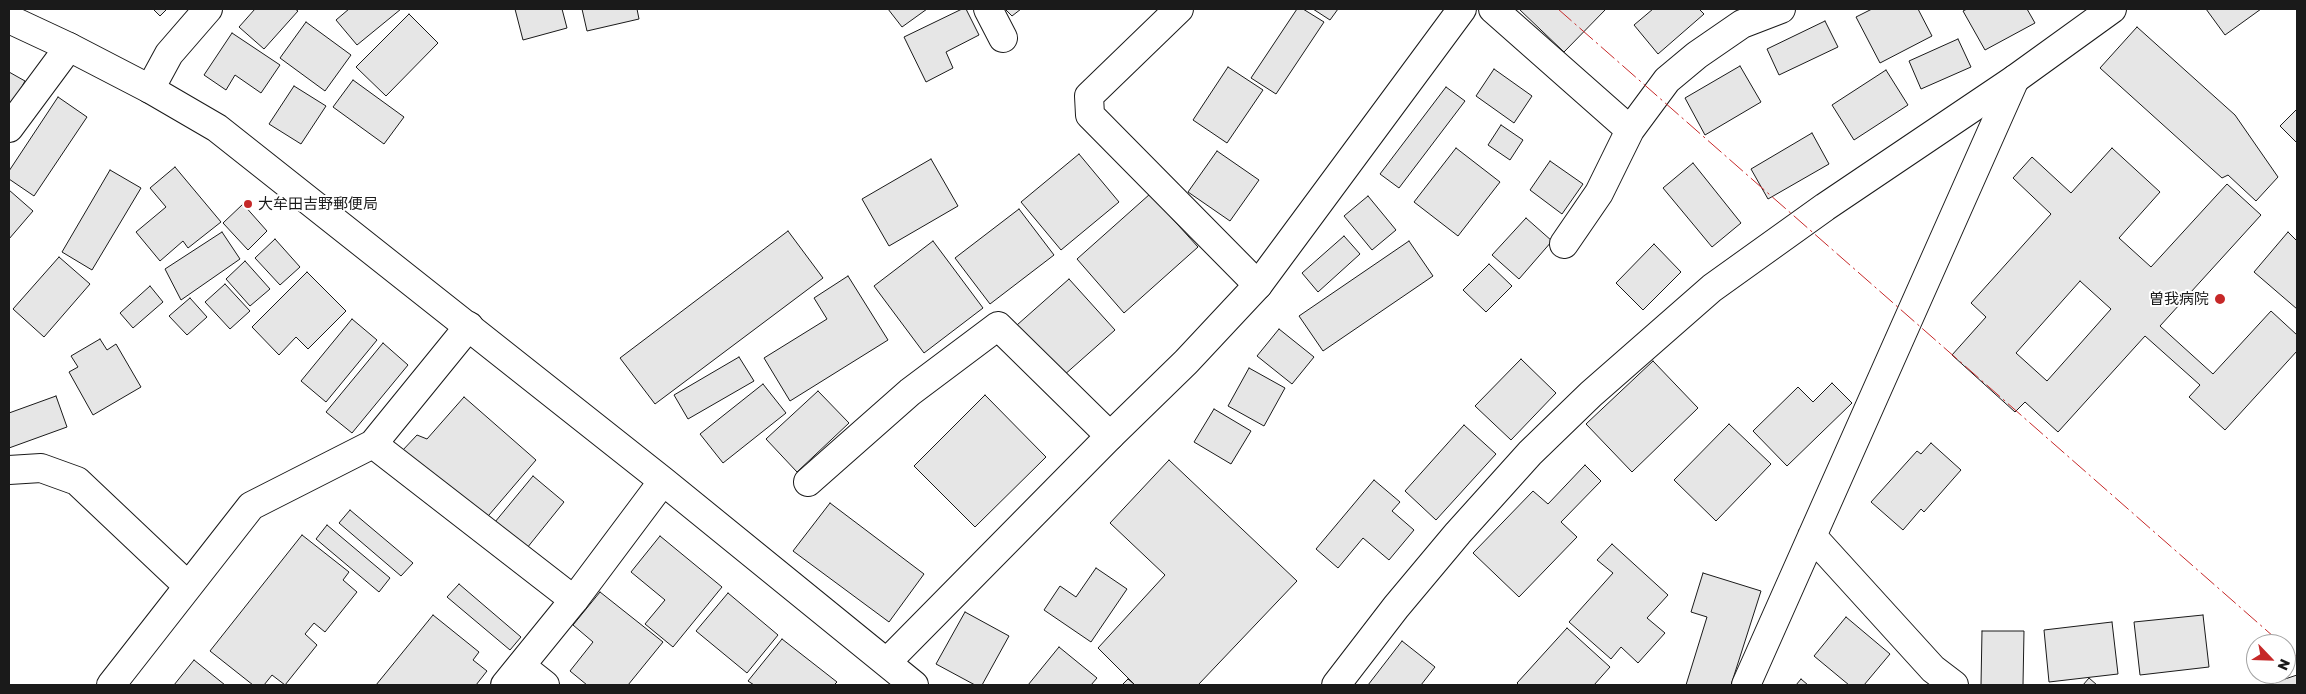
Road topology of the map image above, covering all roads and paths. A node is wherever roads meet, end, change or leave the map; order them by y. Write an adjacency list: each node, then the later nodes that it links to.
1 (208, 9): 12 (street)
2 (988, 9): 9 (street)
3 (1179, 9): 16 (street)
4 (1462, 9): 16 (street)
5 (1493, 9): 14 (street)
6 (1781, 9): 14 (street)
7 (2112, 9): 11 (street)
8 (9, 19): 10 (street)
9 (1003, 38)
10 (69, 47): 12 (street); 13 (street)
11 (2016, 79): 23 (street); 31 (street)
12 (150, 89): 17 (street)
13 (9, 128)
14 (1630, 130): 15 (street)
15 (1564, 244)
16 (1258, 285): 18 (street)
17 (468, 326): 19 (street); 21 (street)
18 (1110, 436): 22 (street); 26 (street)
19 (373, 444): 24 (street); 25 (street)
20 (9, 470): 24 (street)
21 (663, 481): 25 (street); 26 (street)
22 (808, 482)
23 (1812, 536): 32 (street); 33 (street)
24 (188, 586): 28 (street)
25 (574, 600): 27 (street)
26 (887, 662): 30 (street)
27 (513, 676): 29 (street)
28 (111, 685)
29 (545, 685)
30 (914, 685)
31 (1336, 685)
32 (1746, 685)
33 (1954, 685)

